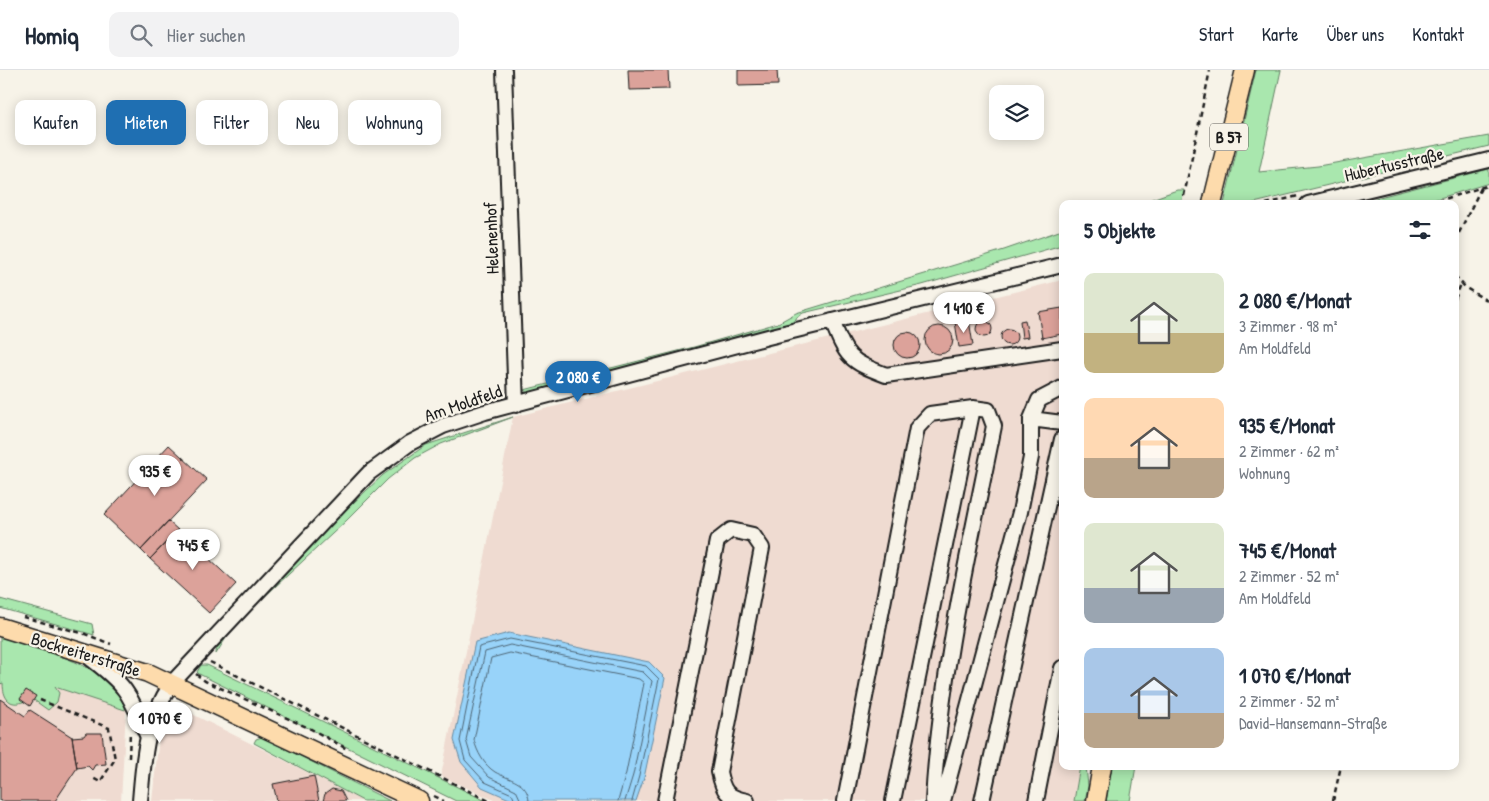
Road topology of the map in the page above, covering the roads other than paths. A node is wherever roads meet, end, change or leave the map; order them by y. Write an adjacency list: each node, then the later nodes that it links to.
1 (504, 70): 10 (street, Helenenhof)
2 (1245, 70): 4 (main road, B 57)
3 (1489, 160): 5 (street, Hubertusstraße)
4 (1213, 200)
5 (1324, 200)
6 (1059, 265): 7 (street, Am Moldfeld)
7 (832, 321): 8 (street); 10 (street, Am Moldfeld)
8 (1059, 349)
9 (1059, 390): 12 (street)
10 (516, 405): 17 (street, Am Moldfeld)
11 (973, 408): 25 (street); 26 (street); 27 (street)
12 (1031, 419): 13 (street); 28 (street)
13 (1059, 423)
14 (1059, 453): 29 (street)
15 (0, 627): 16 (main road, Bockreiterstraße)
16 (82, 651): 17 (main road, Bockreiterstraße); 19 (street)
17 (172, 683): 19 (street, Am Moldfeld); 22 (main road, Bockreiterstraße)
18 (1059, 683): 30 (street)
19 (147, 735): 21 (street)
20 (1101, 770): 31 (main road)
21 (140, 801)
22 (419, 801)
23 (665, 801): 24 (street)
24 (747, 801)
25 (845, 801)
26 (893, 801)
27 (933, 801)
28 (942, 801)
29 (982, 801)
30 (1036, 801)
31 (1096, 801)

